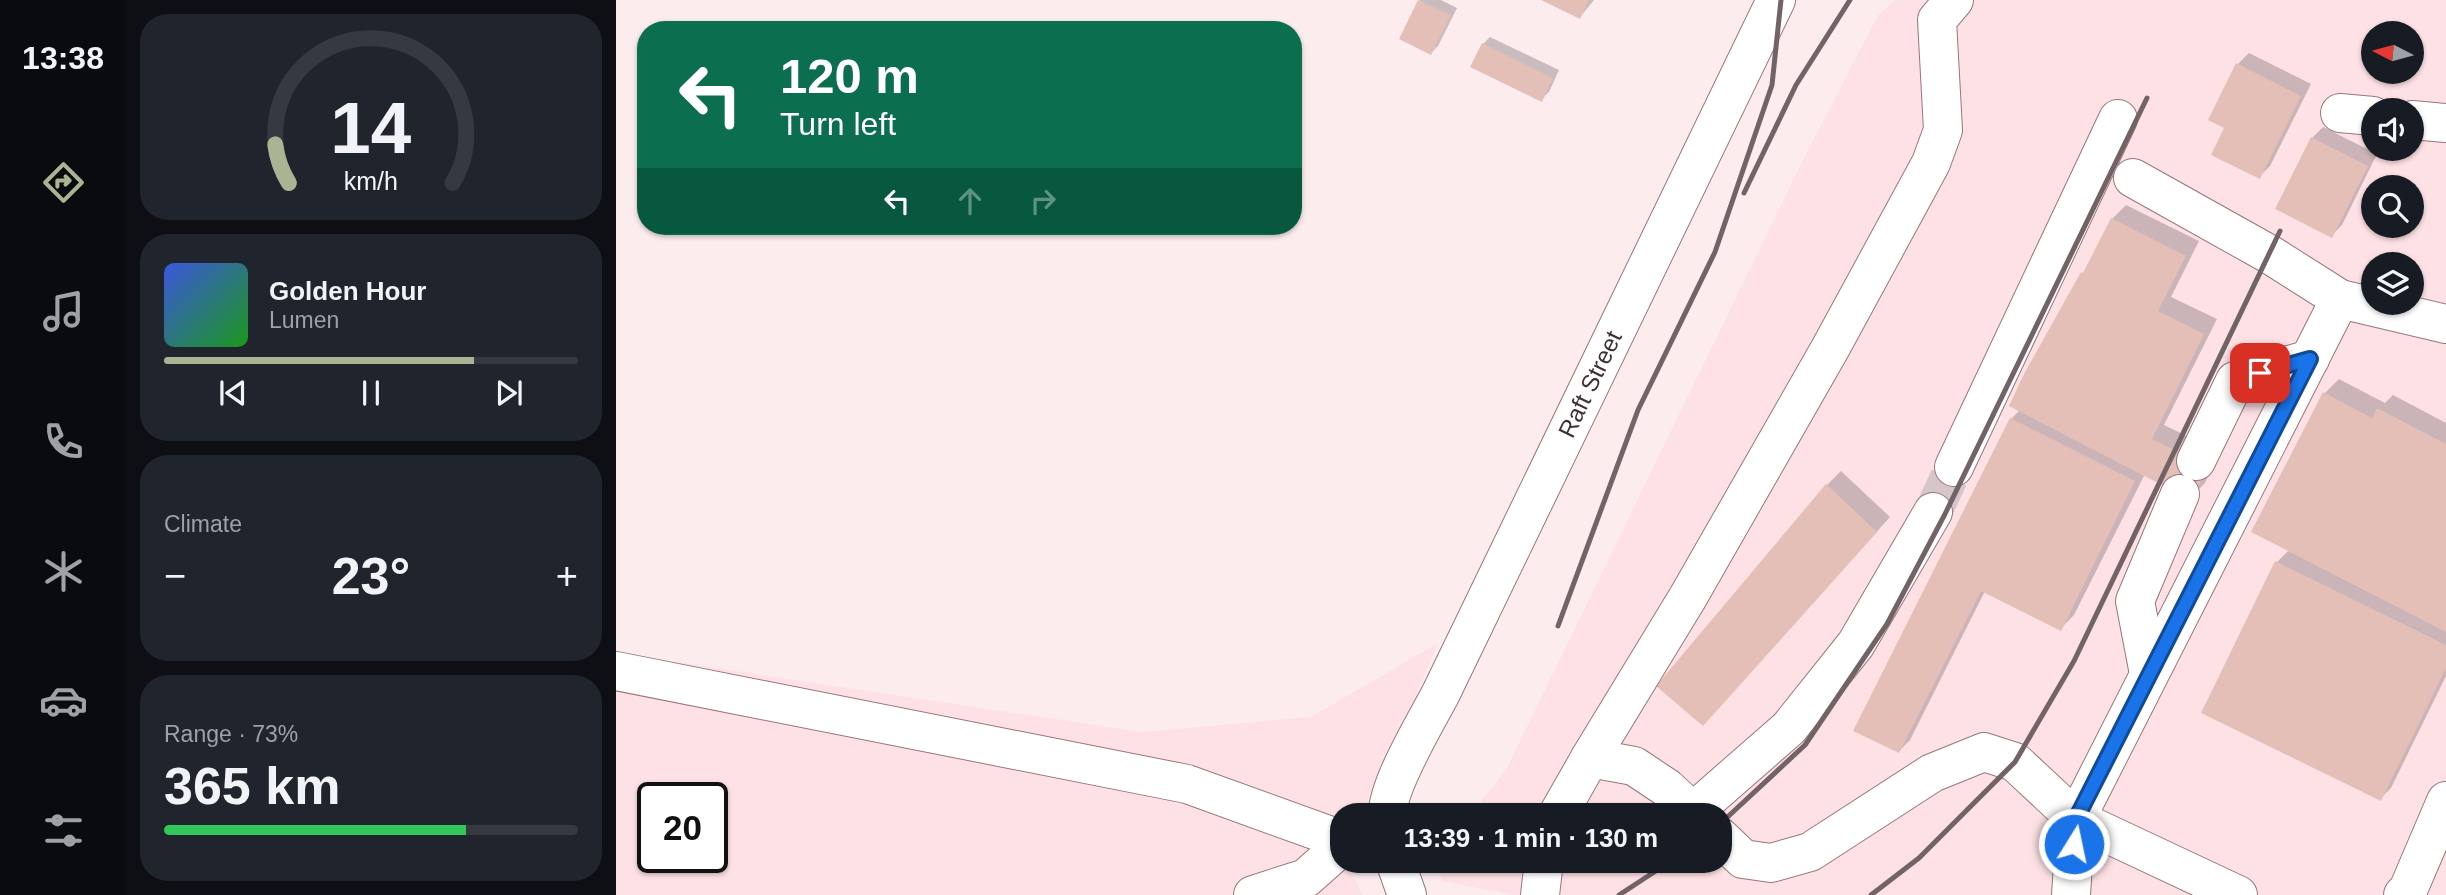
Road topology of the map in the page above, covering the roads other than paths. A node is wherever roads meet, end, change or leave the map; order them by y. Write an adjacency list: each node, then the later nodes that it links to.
1 (1776, 0): 16 (lane, Raft Street)
2 (1954, 0): 14 (lane)
3 (2118, 119): 10 (lane)
4 (2424, 121): 5 (lane)
5 (2446, 123)
6 (2133, 178): 7 (lane)
7 (2340, 299): 8 (lane); 9 (lane)
8 (2446, 324)
9 (2310, 359): 13 (lane); 13 (lane)
10 (1954, 467)
11 (1933, 512): 19 (lane)
12 (616, 671): 21 (lane)
13 (2149, 674): 20 (lane)
14 (1590, 758): 17 (lane); 18 (lane)
15 (2446, 801): 31 (lane)
16 (1388, 803)
17 (1564, 803)
18 (1683, 803)
19 (1707, 803)
20 (2076, 819): 22 (lane); 29 (lane); 30 (lane)
21 (1330, 835)
22 (1732, 848)
23 (1330, 857): 26 (lane)
24 (1399, 873): 27 (lane)
25 (1543, 873): 28 (lane)
26 (1253, 895)
27 (1407, 895)
28 (1540, 895)
29 (2071, 895)
30 (2238, 895)
31 (2403, 895)

